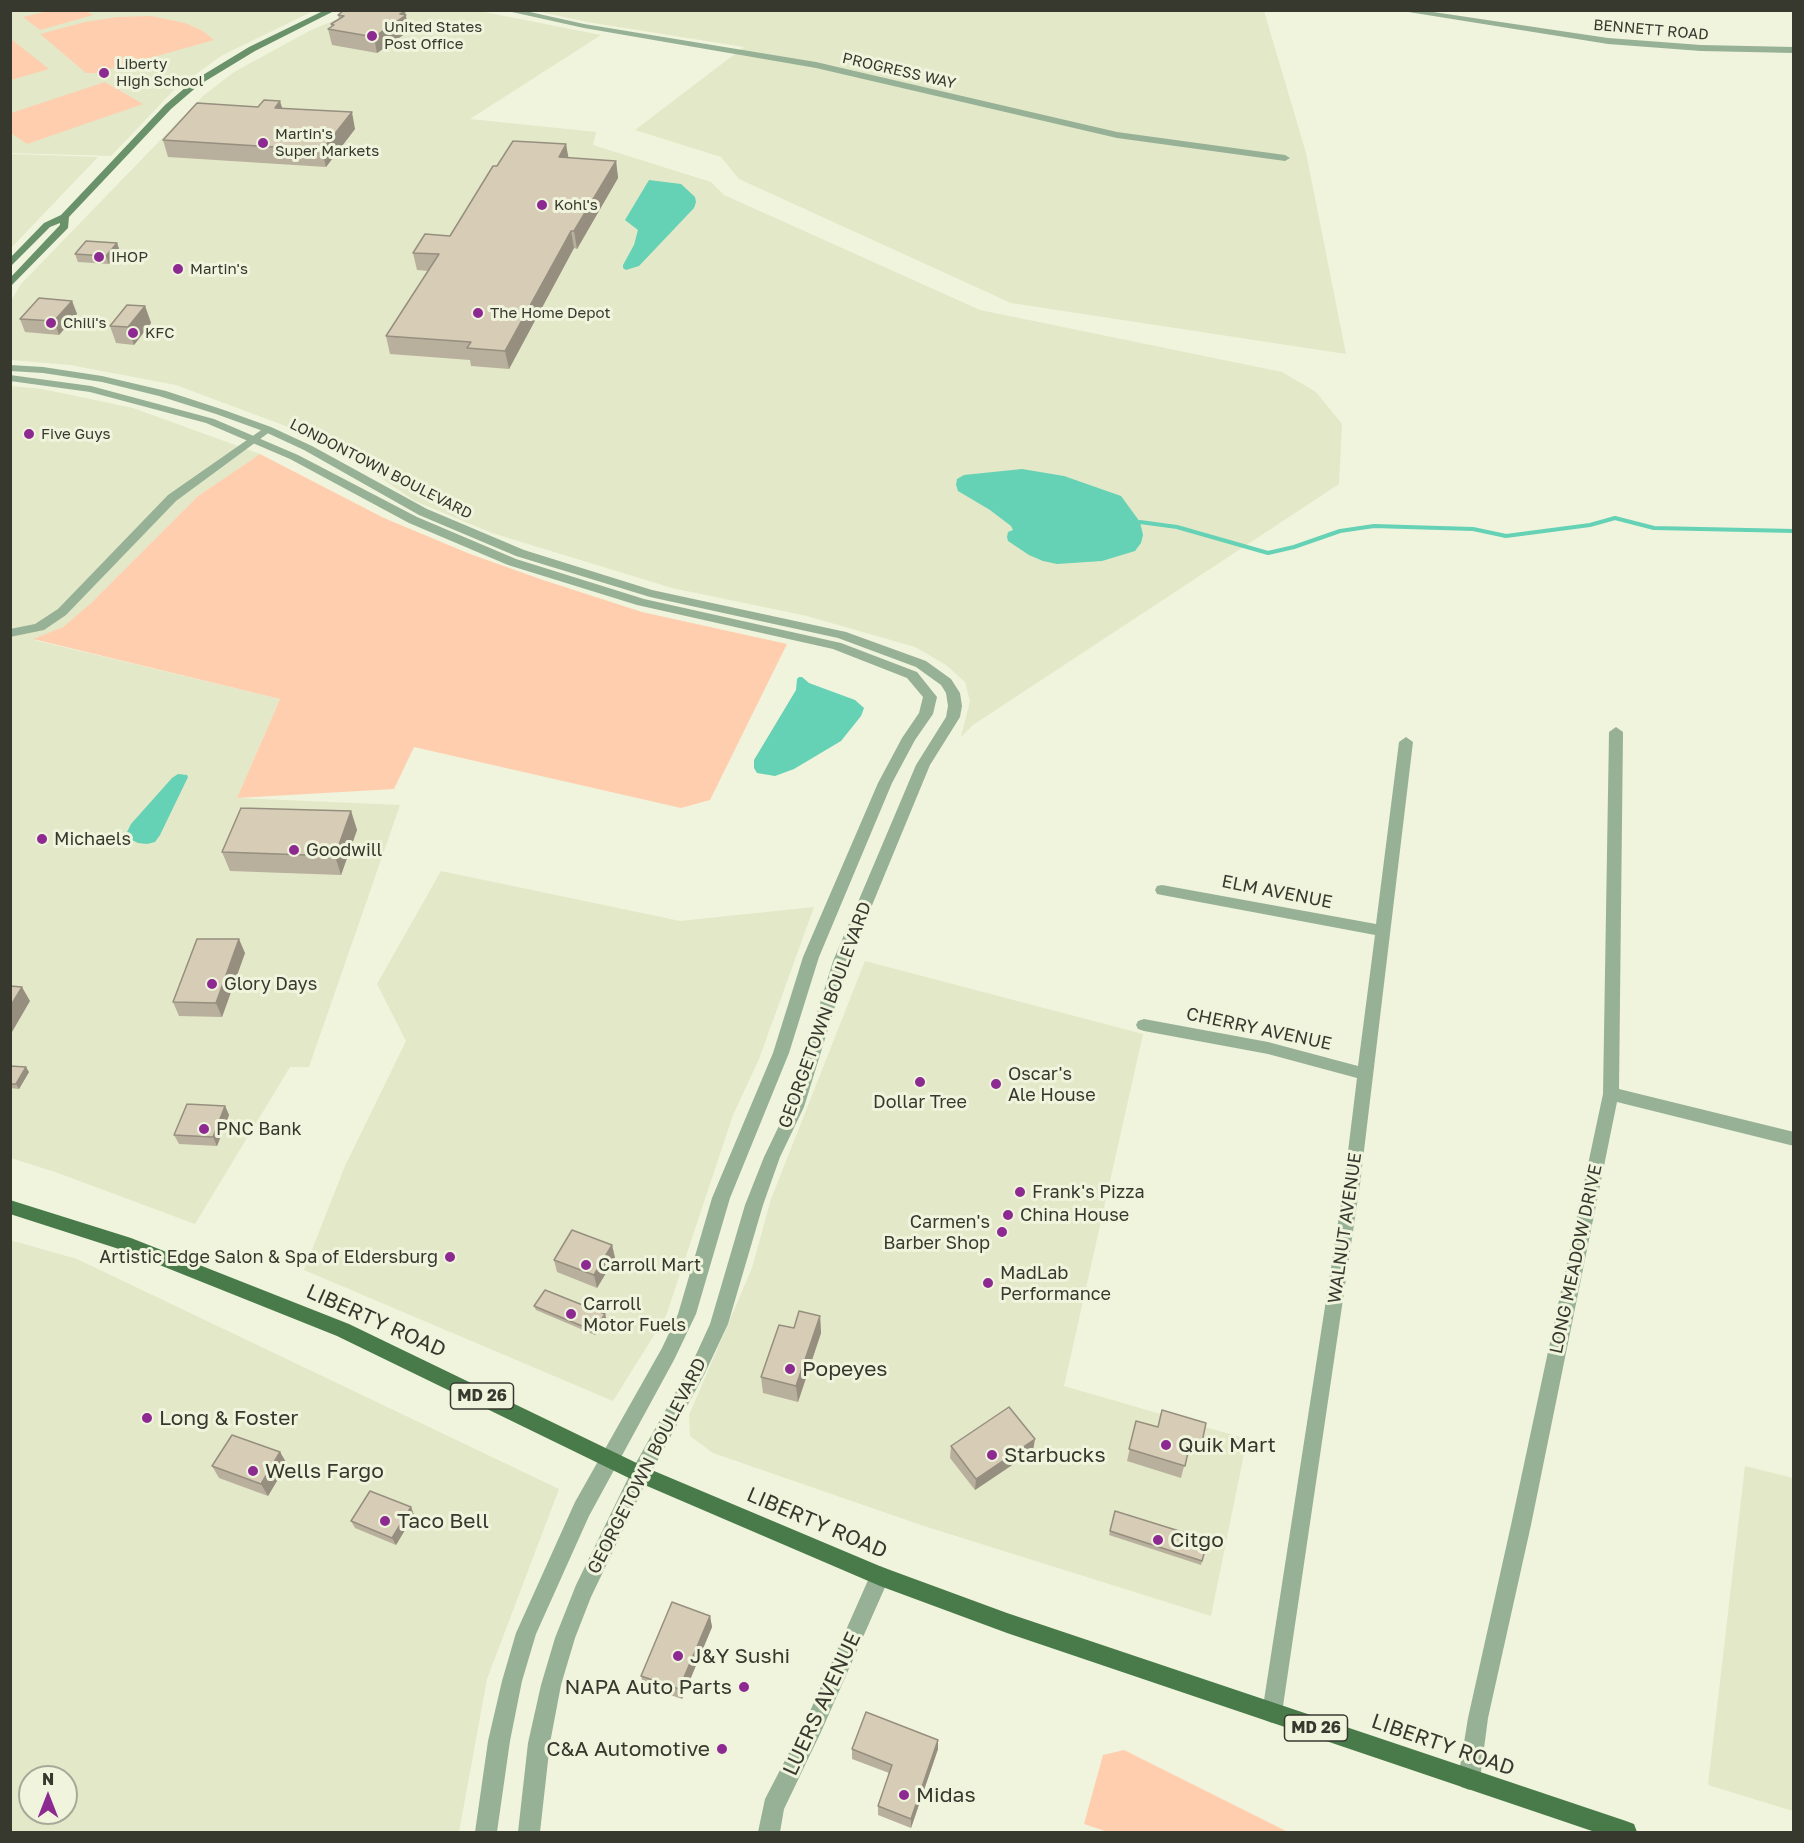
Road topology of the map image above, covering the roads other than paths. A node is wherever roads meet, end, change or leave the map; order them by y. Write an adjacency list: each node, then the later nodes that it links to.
1 (332, 10): 6 (main road)
2 (507, 10): 5 (street, PROGRESS WAY)
3 (1400, 10): 4 (street, BENNETT ROAD)
4 (1794, 50)
5 (1285, 158)
6 (64, 217): 7 (main road); 8 (main road)
7 (10, 264)
8 (10, 284)
9 (10, 368): 11 (street, LONDONTOWN BOULEVARD)
10 (10, 378): 12 (street, LONDONTOWN BOULEVARD)
11 (267, 429): 12 (street); 14 (street, LONDONTOWN BOULEVARD)
12 (254, 438): 13 (street); 14 (street, LONDONTOWN BOULEVARD)
13 (10, 633)
14 (870, 651): 24 (street, GEORGETOWN BOULEVARD); 25 (street, GEORGETOWN BOULEVARD)
15 (1616, 732): 21 (street, LONG MEADOW DRIVE)
16 (1406, 742): 18 (street, WALNUT AVENUE)
17 (1162, 890): 18 (street, ELM AVENUE)
18 (1384, 931): 20 (street, WALNUT AVENUE)
19 (1144, 1025): 20 (street, CHERRY AVENUE)
20 (1365, 1074): 27 (street, WALNUT AVENUE)
21 (1611, 1094): 22 (street); 28 (street, LONG MEADOW DRIVE)
22 (1794, 1139)
23 (10, 1208): 24 (main road, LIBERTY ROAD / MD 26)
24 (608, 1459): 25 (main road, LIBERTY ROAD / MD 26); 29 (street, GEORGETOWN BOULEVARD)
25 (640, 1474): 26 (main road, LIBERTY ROAD / MD 26); 30 (street, GEORGETOWN BOULEVARD)
26 (880, 1576): 27 (main road, LIBERTY ROAD / MD 26); 31 (street, LUERS AVENUE)
27 (1272, 1713): 28 (main road, LIBERTY ROAD / MD 26)
28 (1469, 1779): 32 (main road, LIBERTY ROAD / MD 26)
29 (486, 1833)
30 (529, 1833)
31 (769, 1833)
32 (1626, 1833)

